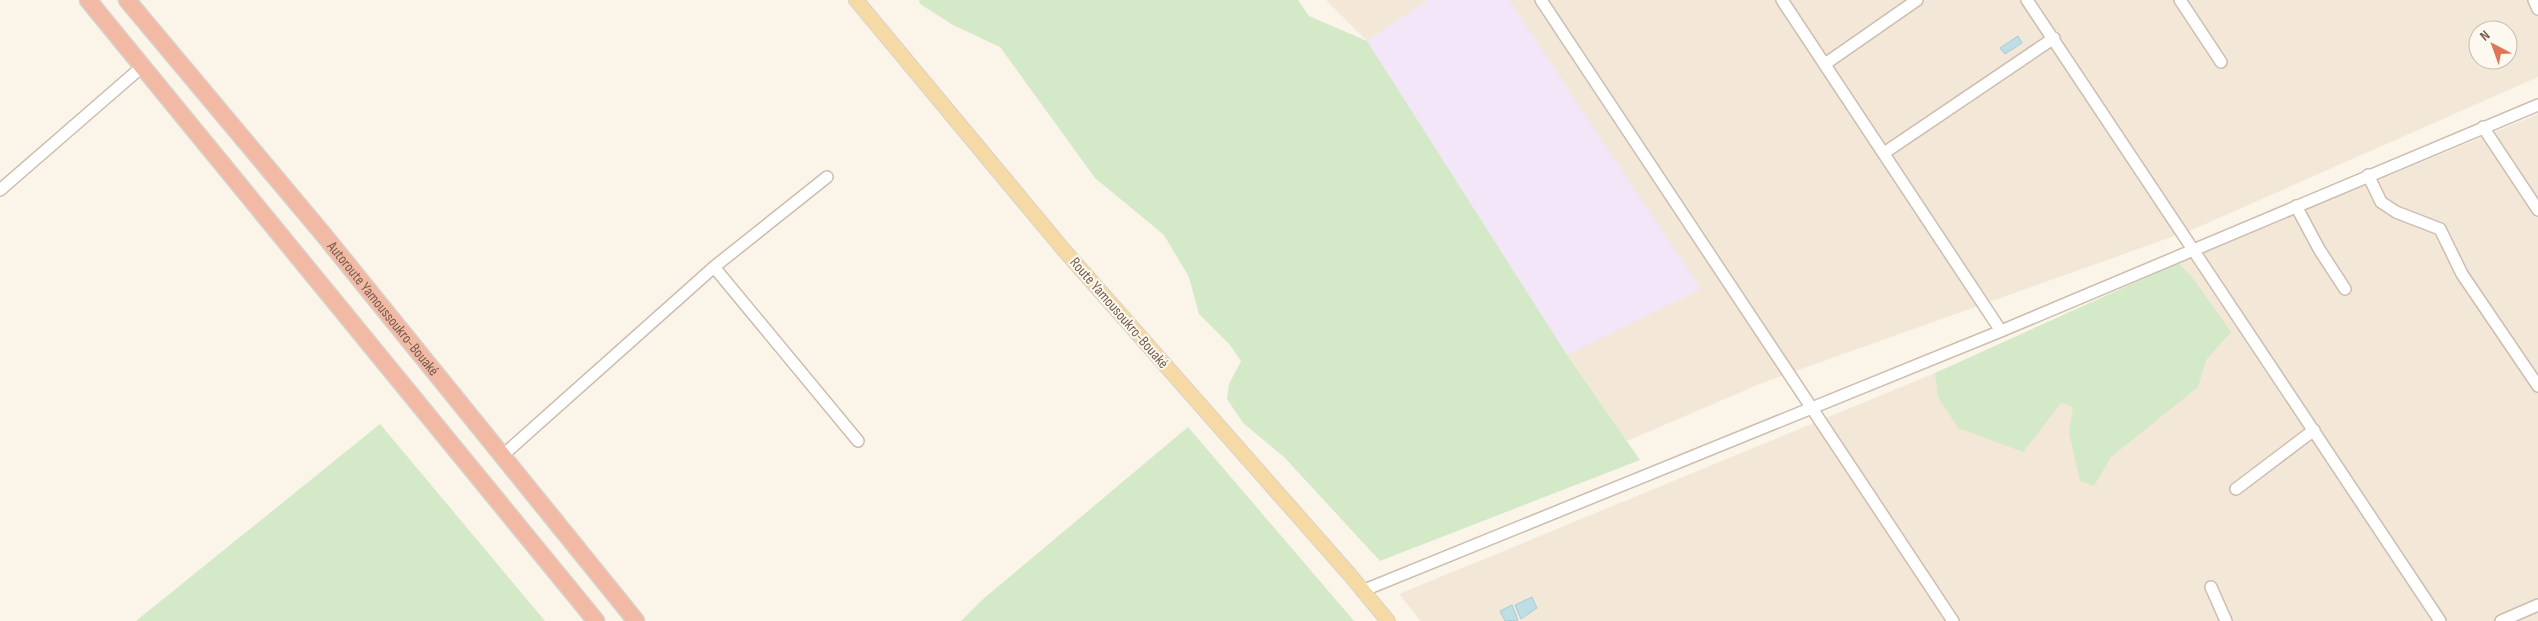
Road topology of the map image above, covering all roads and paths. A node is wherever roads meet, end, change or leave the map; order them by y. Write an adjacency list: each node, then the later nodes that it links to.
1 (88, 0): 14 (highway)
2 (127, 0): 31 (highway, Autoroute Yamoussoukro-Bouaké)
3 (856, 0): 34 (main road, Route Yamousoukro-Bouaké)
4 (1540, 0): 28 (street)
5 (1782, 0): 13 (street)
6 (1917, 0): 13 (street)
7 (2027, 0): 11 (street)
8 (2180, 0): 12 (street)
9 (2534, 0): 10 (street)
10 (2538, 9)
11 (2054, 38): 17 (street); 23 (street)
12 (2221, 62)
13 (1825, 64): 17 (street)
14 (144, 65): 20 (street); 36 (highway)
15 (2538, 104): 16 (street)
16 (2483, 127): 18 (street); 22 (street)
17 (1884, 153): 26 (street)
18 (2368, 176): 21 (street); 27 (street)
19 (827, 177): 24 (street)
20 (0, 190)
21 (2296, 206): 23 (street); 25 (street)
22 (2538, 210)
23 (2194, 249): 26 (street); 29 (street)
24 (714, 267): 30 (street); 31 (street)
25 (2345, 288)
26 (2001, 331): 28 (street)
27 (2538, 386)
28 (1812, 408): 34 (street); 39 (street)
29 (2314, 430): 32 (street); 41 (street)
30 (858, 440)
31 (502, 456): 37 (highway, Autoroute Yamoussoukro-Bouaké)
32 (2236, 489)
33 (2210, 587): 40 (street)
34 (1362, 592): 38 (main road, Route Yamousoukro-Bouaké)
35 (2538, 605): 42 (street)
36 (596, 621)
37 (636, 621)
38 (1388, 621)
39 (1953, 621)
40 (2226, 621)
41 (2440, 621)
42 (2500, 621)

